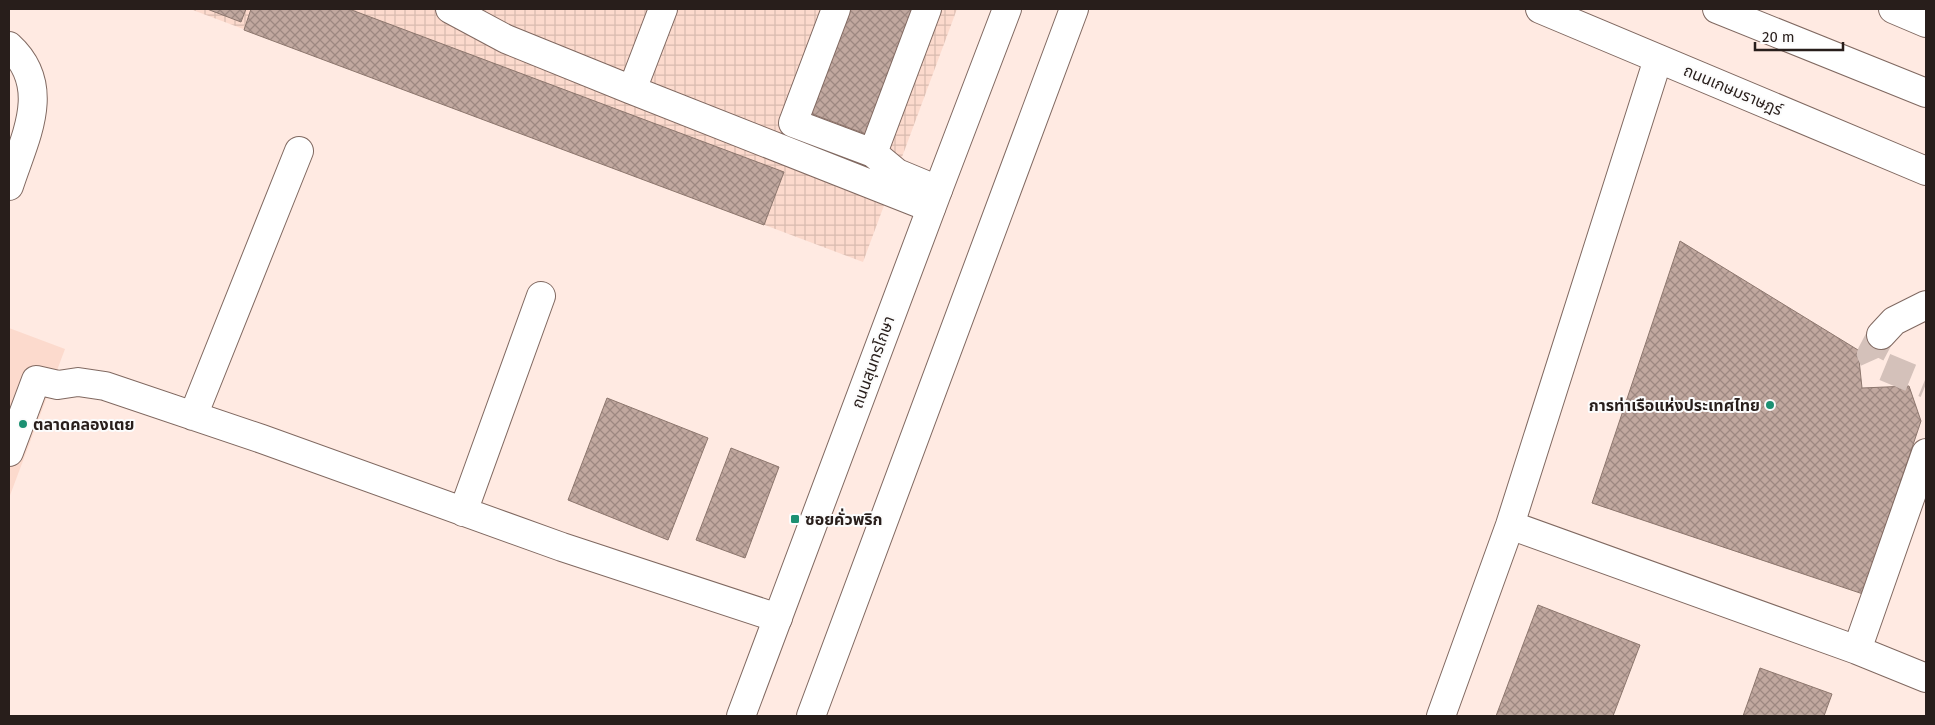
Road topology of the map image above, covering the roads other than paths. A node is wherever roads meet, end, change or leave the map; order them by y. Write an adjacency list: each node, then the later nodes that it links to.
1 (450, 9): 13 (main road)
2 (662, 9): 13 (main road)
3 (836, 9): 16 (main road)
4 (926, 9): 16 (main road)
5 (1007, 9): 19 (main road, ถนนสุนทรโกษา)
6 (1074, 9): 32 (main road)
7 (1540, 9): 12 (main road, ถนนเกษมราษฎร์)
8 (1717, 9): 14 (main road)
9 (1893, 9): 10 (main road)
10 (1926, 24)
11 (9, 46): 18 (main road)
12 (1658, 58): 17 (main road, ถนนเกษมราษฎร์); 27 (main road)
13 (632, 90): 19 (main road)
14 (1926, 93)
15 (299, 151): 23 (main road)
16 (873, 153): 19 (main road)
17 (1926, 171)
18 (9, 186)
19 (934, 199): 28 (main road, ถนนสุนทรโกษา)
20 (541, 296): 26 (main road)
21 (1926, 305): 22 (main road)
22 (1880, 335)
23 (193, 416): 24 (main road); 26 (main road)
24 (9, 452)
25 (1926, 453): 29 (main road)
26 (463, 512): 28 (main road)
27 (1510, 525): 29 (main road); 33 (main road)
28 (778, 618): 31 (main road, ถนนสุนทรโกษา)
29 (1856, 650): 30 (main road)
30 (1926, 678)
31 (742, 716)
32 (811, 716)
33 (1440, 716)

